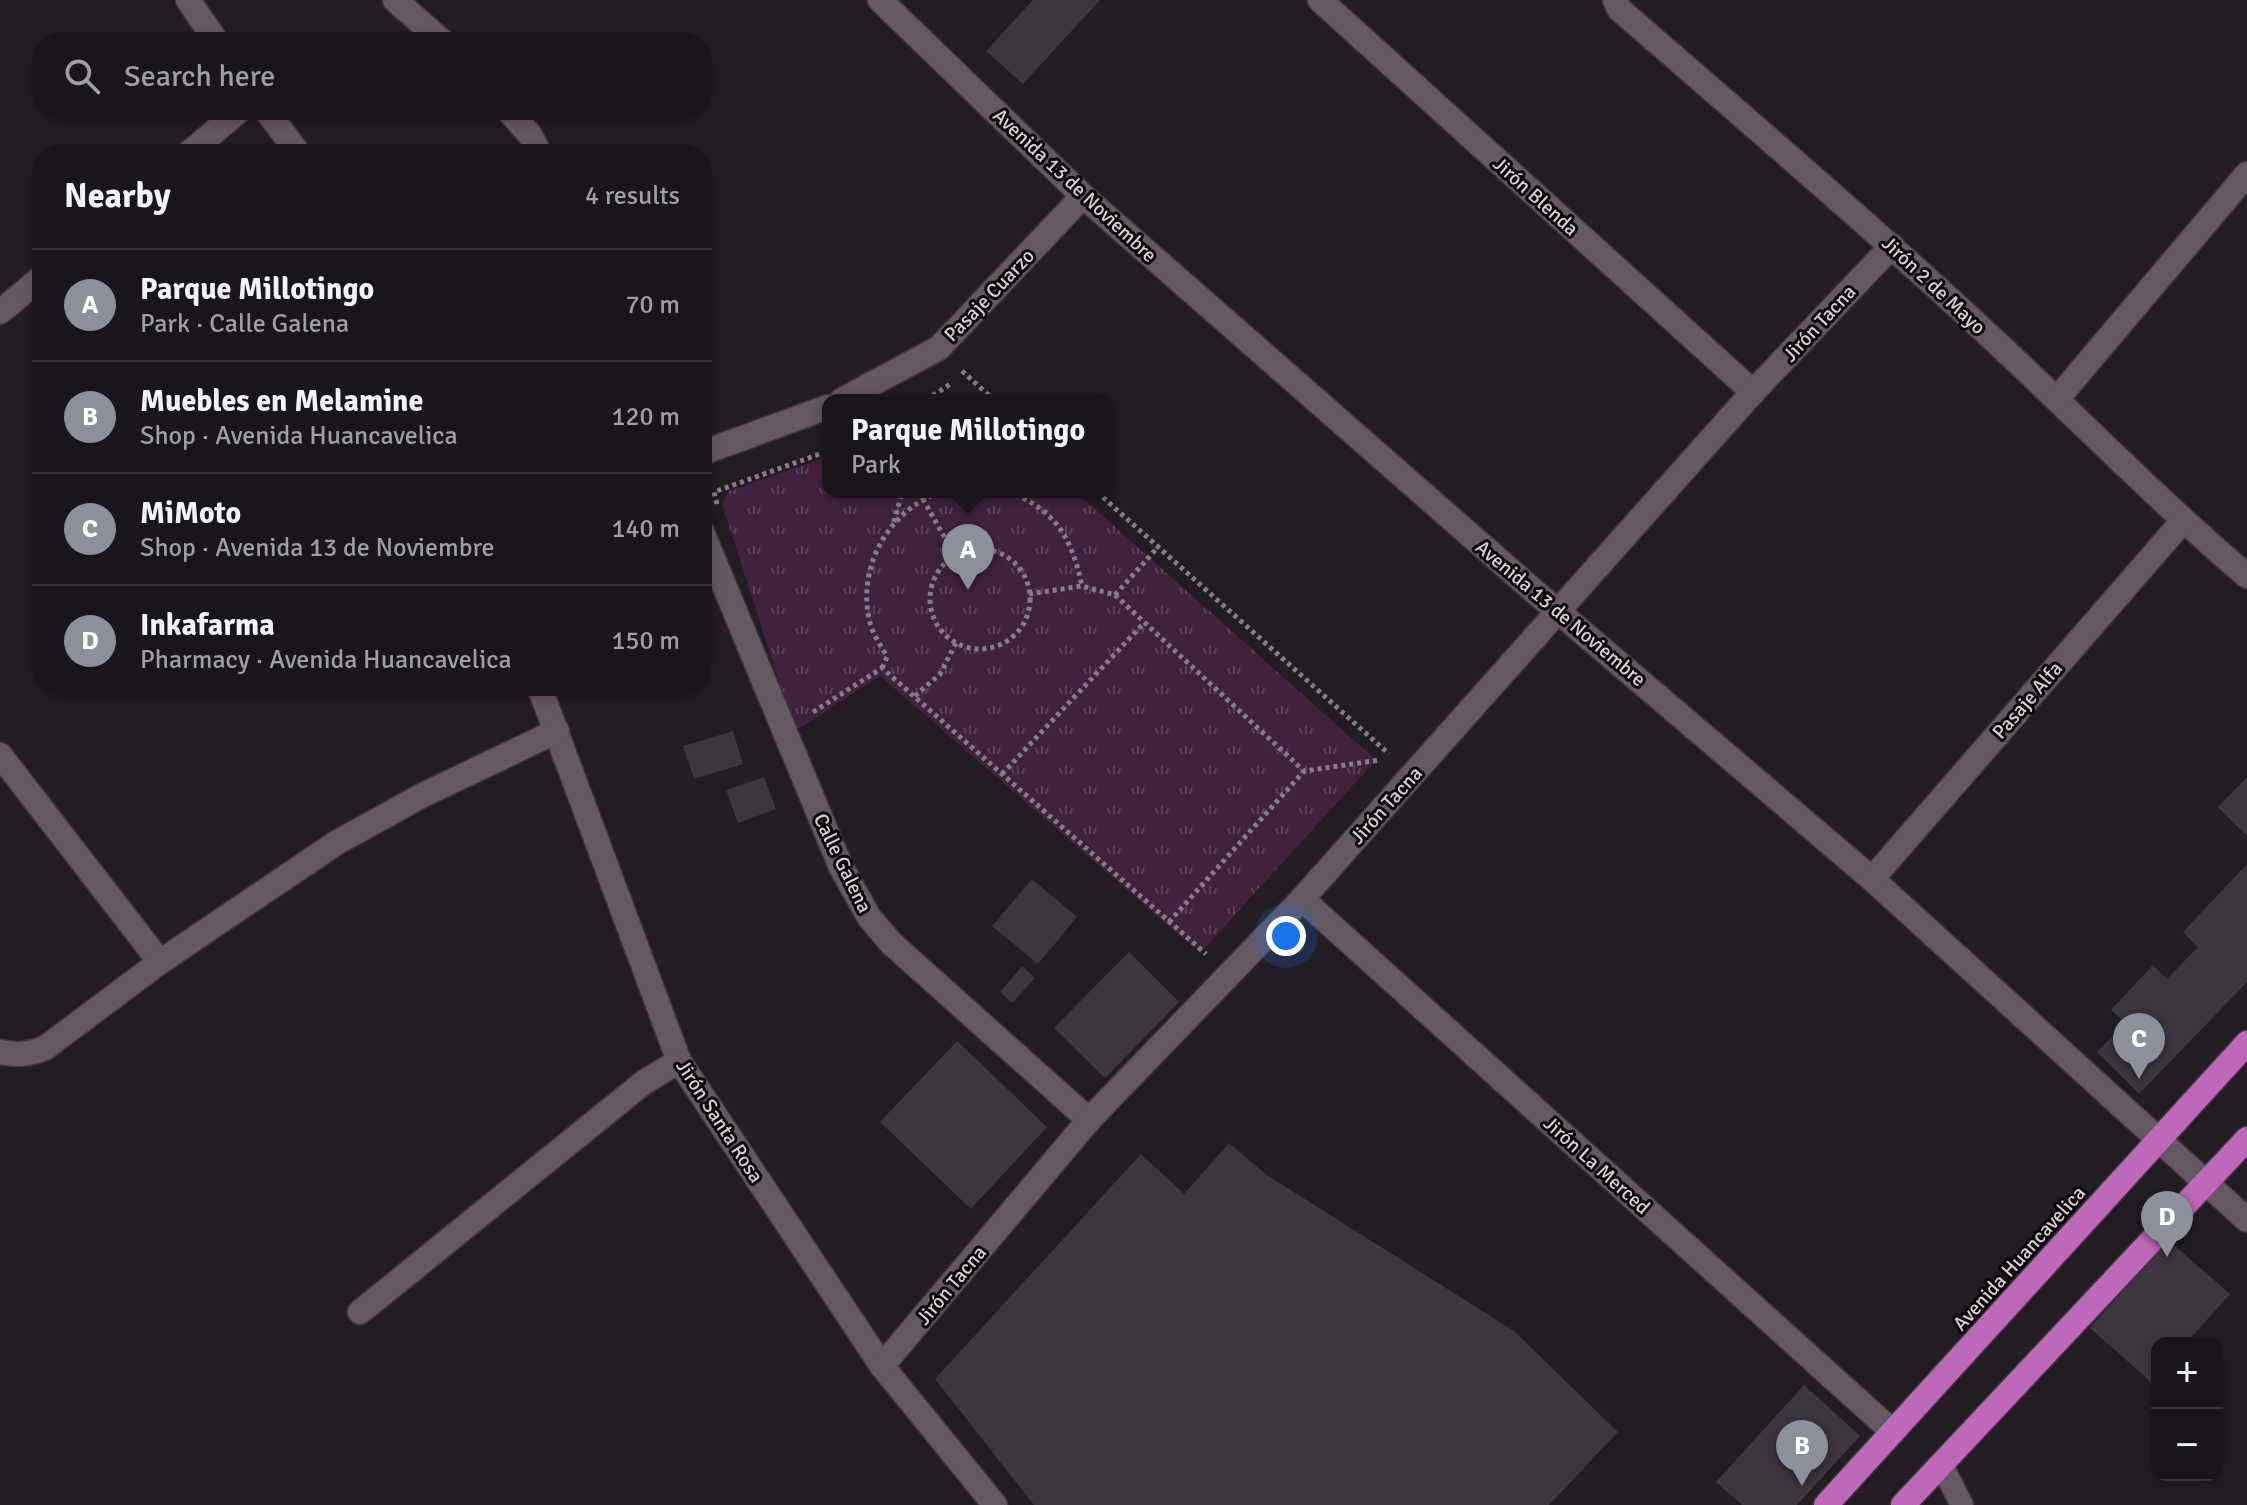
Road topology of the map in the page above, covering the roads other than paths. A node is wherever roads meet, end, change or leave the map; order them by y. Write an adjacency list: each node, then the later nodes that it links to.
1 (188, 0): 6 (street)
2 (395, 0): 7 (street)
3 (880, 0): 15 (street, Avenida 13 de Noviembre)
4 (1320, 0): 19 (street, Jirón Blenda)
5 (1615, 0): 16 (street, Jirón 2 de Mayo)
6 (210, 32)
7 (432, 32)
8 (228, 120): 11 (street)
9 (274, 120): 12 (street)
10 (517, 120): 13 (street)
11 (200, 144)
12 (292, 144)
13 (535, 144)
14 (2247, 174): 21 (street)
15 (1083, 196): 20 (street, Pasaje Cuarzo); 27 (street, Avenida 13 de Noviembre)
16 (1892, 246): 19 (street, Jirón Tacna); 21 (street, Jirón 2 de Mayo)
17 (32, 285): 18 (street)
18 (0, 312)
19 (1753, 392): 27 (street, Jirón Tacna)
20 (853, 394)
21 (2057, 399): 24 (street, Jirón 2 de Mayo)
22 (822, 409): 23 (street)
23 (712, 449)
24 (2182, 522): 26 (street, Jirón 2 de Mayo); 31 (street, Pasaje Alfa)
25 (712, 556): 37 (street, Calle Galena)
26 (2247, 576)
27 (1559, 610): 31 (street, Avenida 13 de Noviembre); 32 (street, Jirón Tacna)
28 (543, 696): 29 (street, Jirón Santa Rosa)
29 (557, 731): 33 (street); 36 (street, Jirón Santa Rosa)
30 (0, 755): 33 (street)
31 (1872, 879): 39 (street, Avenida 13 de Noviembre)
32 (1302, 899): 37 (street, Jirón Tacna); 44 (street, Jirón La Merced)
33 (160, 962): 35 (street)
34 (2247, 1043): 39 (highway, Avenida Huancavelica)
35 (0, 1052)
36 (679, 1061): 42 (street); 43 (street, Jirón Santa Rosa)
37 (1089, 1120): 43 (street, Jirón Tacna)
38 (2247, 1139): 40 (highway)
39 (2158, 1140): 40 (street, Avenida 13 de Noviembre); 44 (highway, Avenida Huancavelica)
40 (2206, 1183): 41 (street, Avenida 13 de Noviembre); 45 (highway)
41 (2247, 1220)
42 (360, 1312)
43 (882, 1366): 46 (street, Jirón Santa Rosa)
44 (1893, 1432): 47 (highway, Avenida Huancavelica)
45 (1941, 1464): 48 (highway); 49 (lane)
46 (995, 1505)
47 (1826, 1505)
48 (1903, 1505)
49 (1962, 1505)

